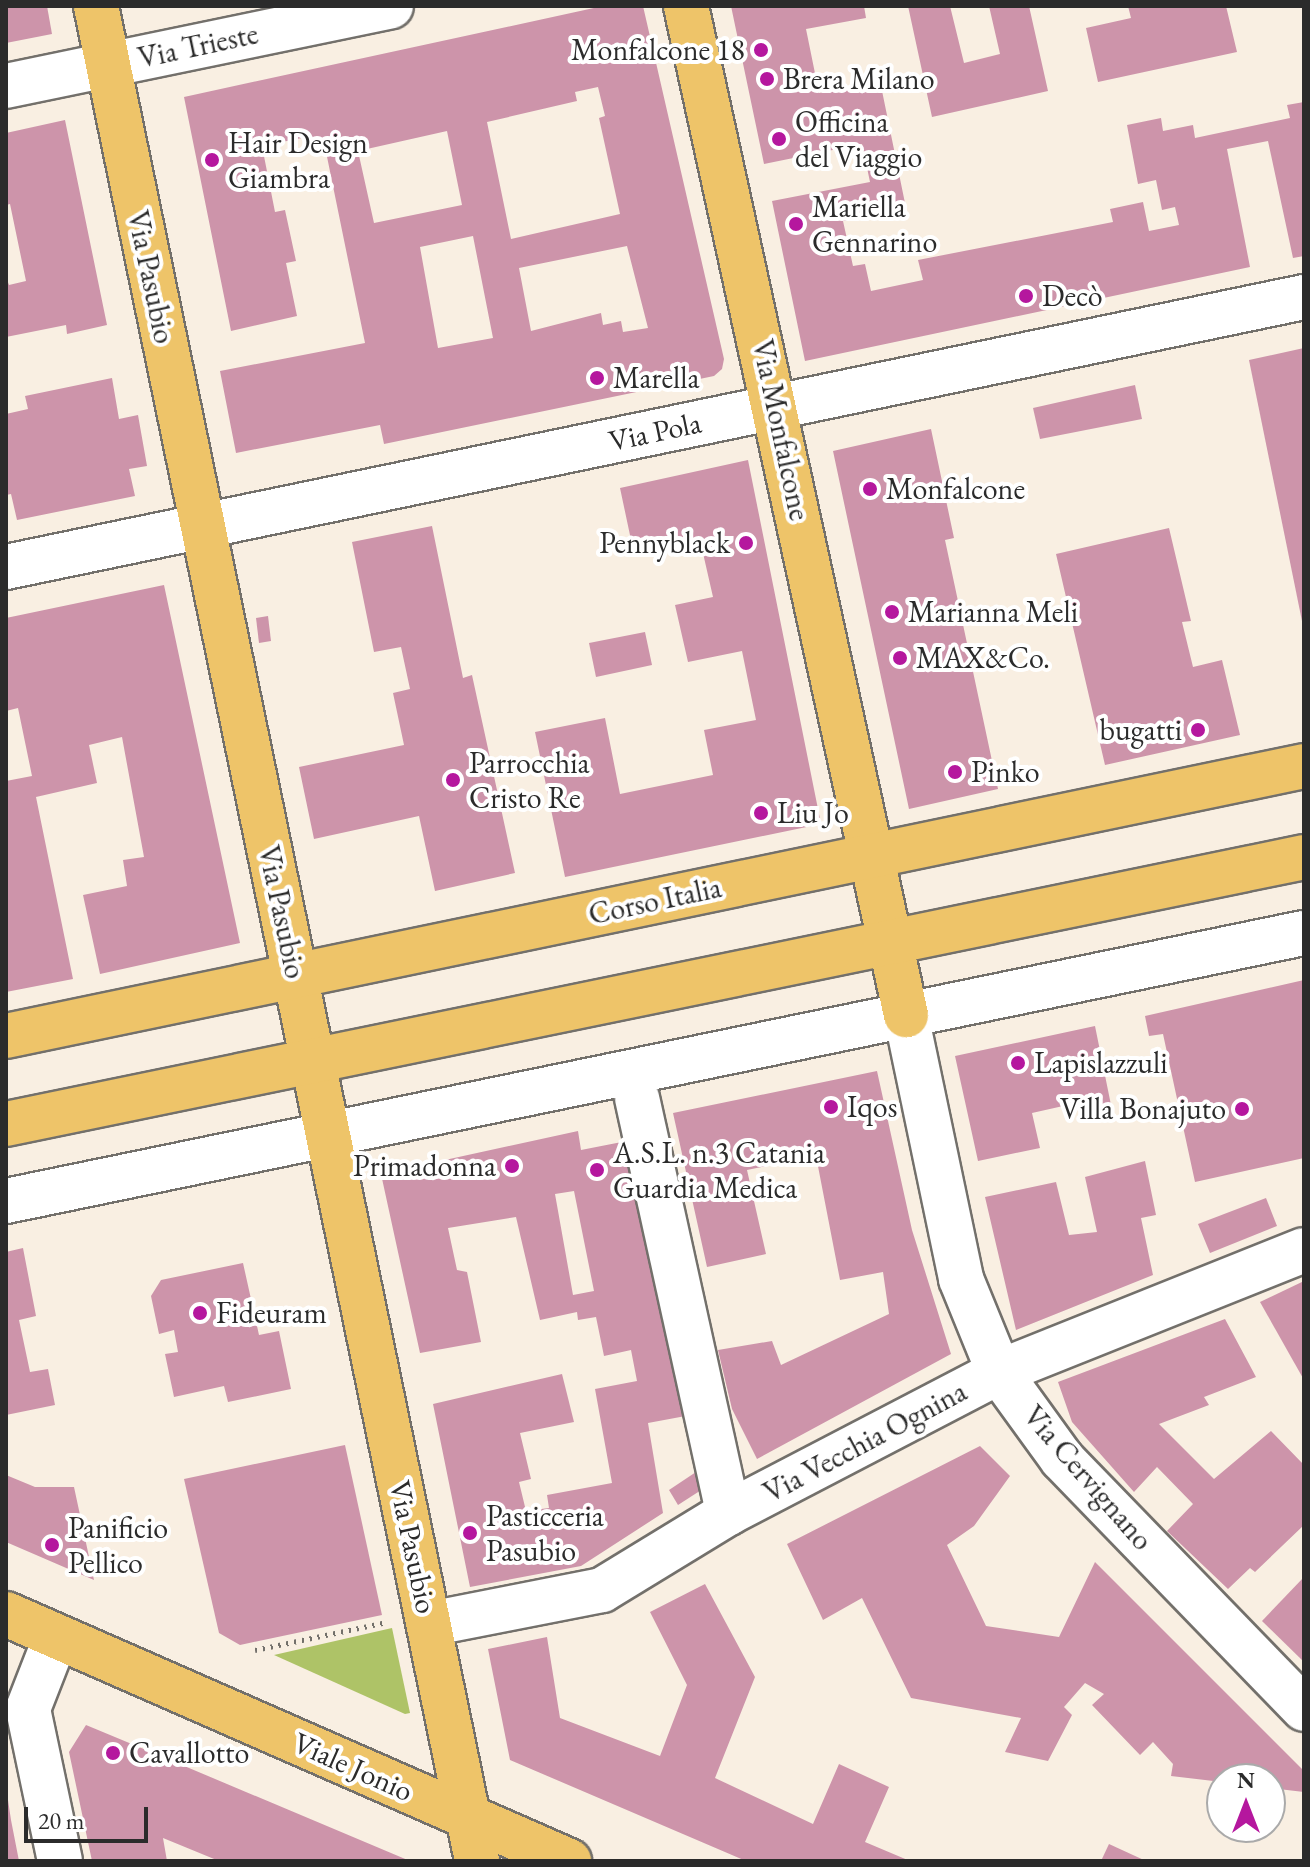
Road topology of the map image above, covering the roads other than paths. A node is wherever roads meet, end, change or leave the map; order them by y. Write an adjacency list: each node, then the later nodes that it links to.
1 (96, 6): 4 (main road, Via Pasubio)
2 (391, 6): 4 (street, Via Trieste)
3 (686, 6): 7 (main road, Via Monfalcone)
4 (108, 65): 5 (street, Via Trieste); 8 (main road, Via Pasubio)
5 (6, 86)
6 (1304, 297): 7 (street, Via Pola)
7 (776, 407): 8 (street, Via Pola); 11 (main road, Via Monfalcone)
8 (203, 526): 9 (street, Via Pola); 15 (main road, Via Pasubio)
9 (6, 567)
10 (1304, 766): 11 (main road, Corso Italia)
11 (871, 855): 14 (main road, Via Monfalcone); 15 (main road, Corso Italia)
12 (1304, 857): 14 (main road)
13 (1304, 933): 16 (street)
14 (890, 942): 16 (main road, Via Monfalcone); 18 (main road)
15 (295, 976): 17 (main road, Corso Italia); 18 (main road, Via Pasubio)
16 (906, 1015): 21 (street); 24 (street, Via Cervignano)
17 (6, 1036)
18 (312, 1061): 20 (main road); 21 (main road, Via Pasubio)
19 (639, 1108): 25 (street)
20 (6, 1124)
21 (328, 1135): 22 (street); 27 (main road, Via Pasubio)
22 (6, 1201)
23 (1304, 1250): 24 (street, Via Vecchia Ognina)
24 (999, 1372): 25 (street, Via Vecchia Ognina); 29 (street, Via Cervignano)
25 (724, 1496): 27 (street, Via Vecchia Ognina)
26 (6, 1614): 28 (main road, Viale Jonio)
27 (414, 1622): 30 (main road, Via Pasubio)
28 (56, 1637): 30 (main road, Viale Jonio); 31 (street)
29 (1304, 1709)
30 (469, 1818): 32 (main road, Via Pasubio); 33 (main road, Viale Jonio)
31 (60, 1861)
32 (477, 1861)
33 (569, 1861)

